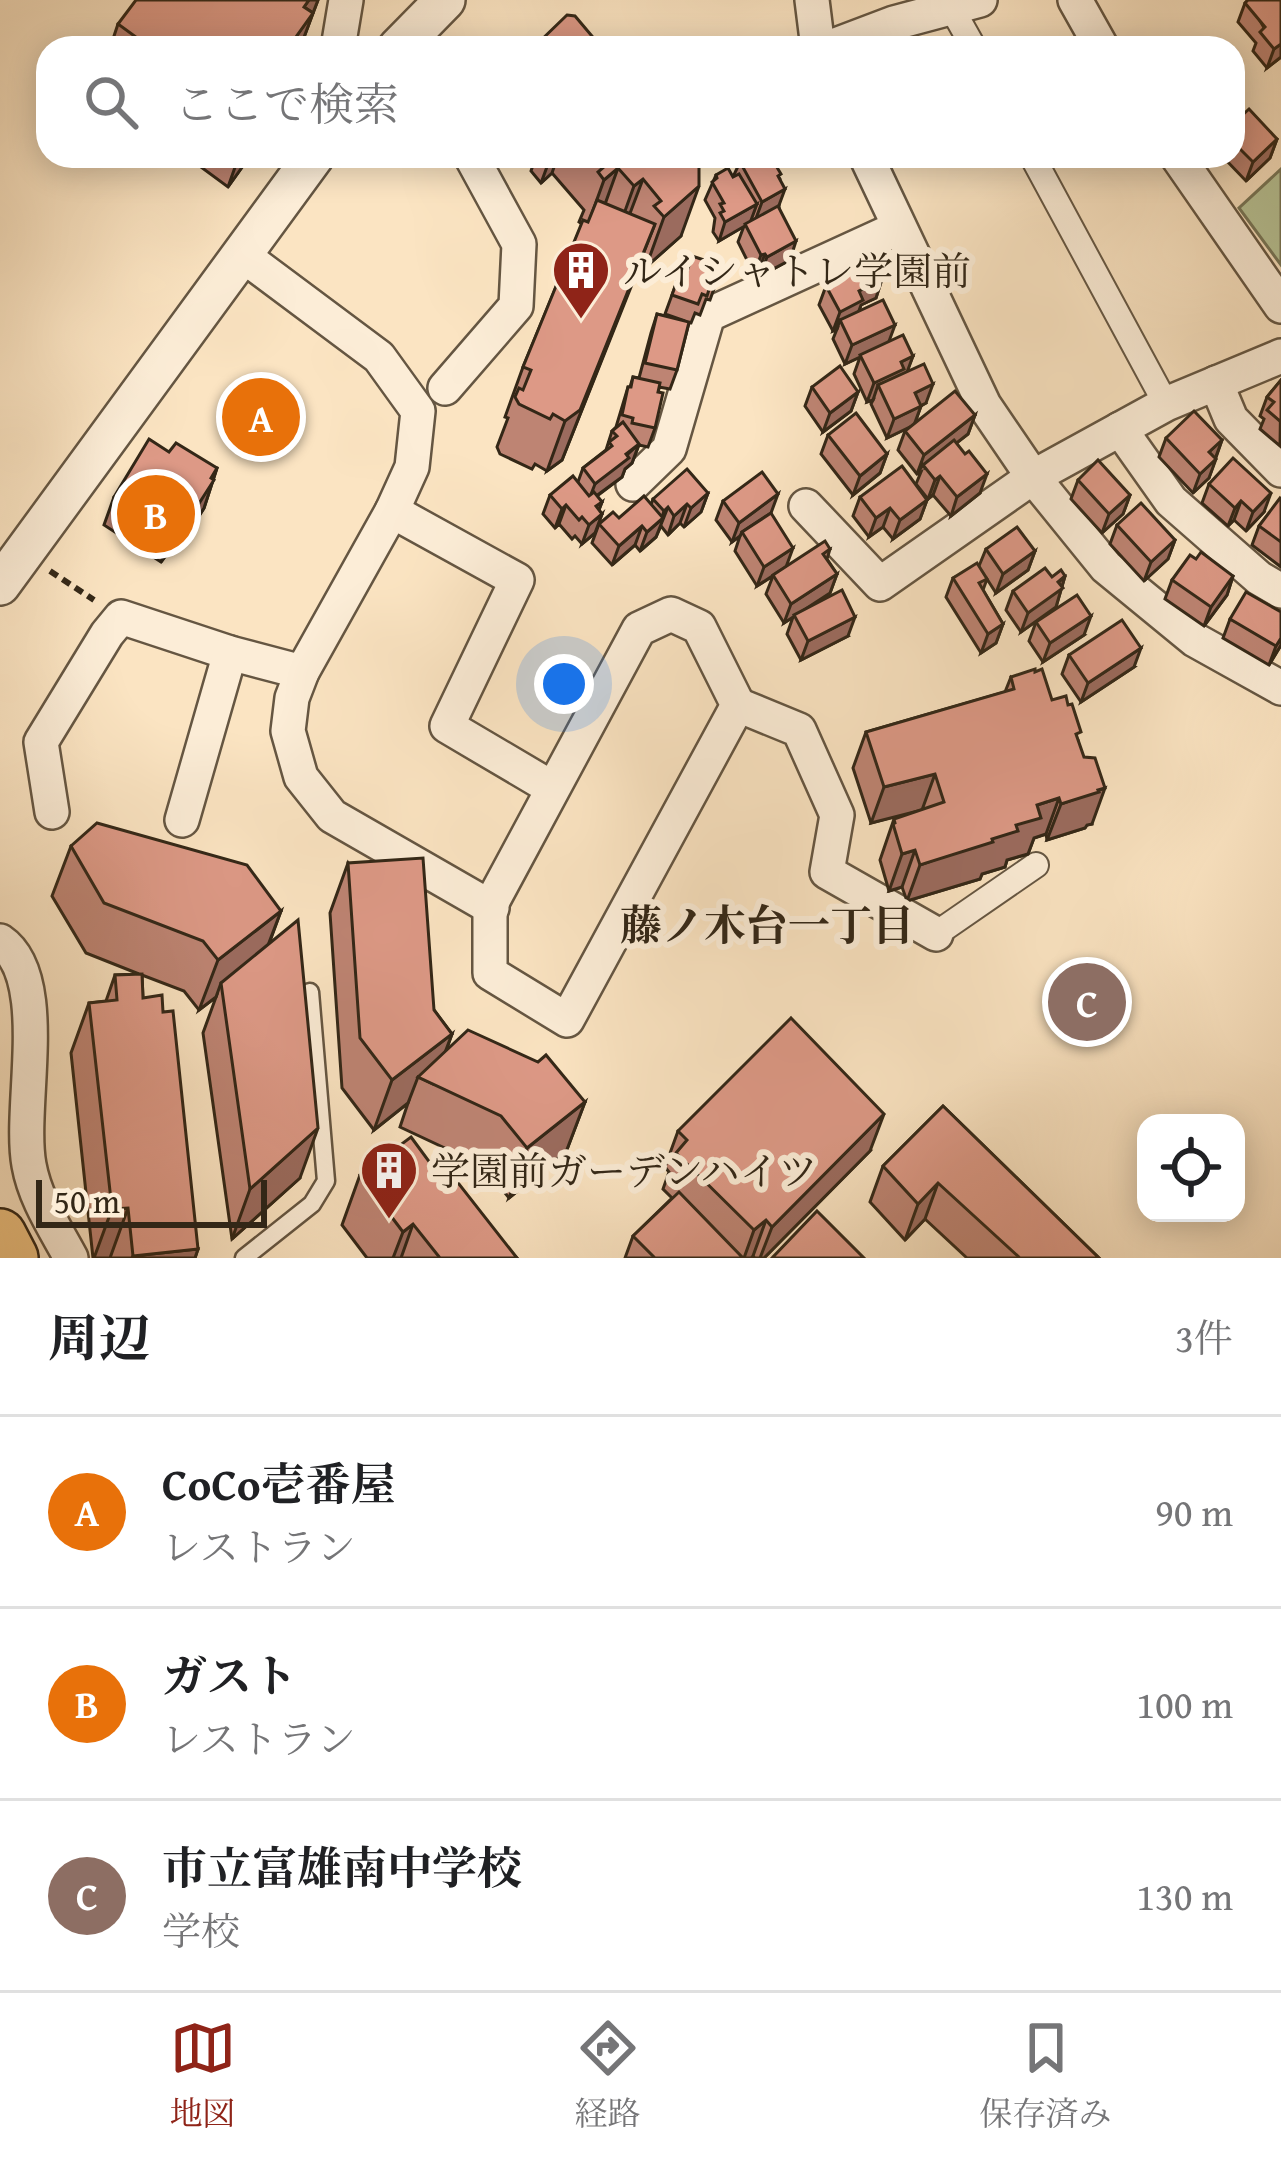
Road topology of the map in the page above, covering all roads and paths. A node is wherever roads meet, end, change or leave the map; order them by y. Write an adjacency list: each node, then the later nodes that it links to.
1 (346, 0): 6 (street)
2 (445, 0): 7 (street)
3 (812, 0): 8 (street)
4 (1075, 0): 11 (street)
5 (966, 3): 9 (street); 10 (street)
6 (340, 36)
7 (413, 36)
8 (816, 36)
9 (858, 36)
10 (972, 36)
11 (1095, 36)
12 (305, 168): 18 (street)
13 (478, 168): 22 (street)
14 (871, 168): 17 (street)
15 (1038, 168): 23 (street)
16 (1186, 168): 19 (street)
17 (898, 228): 26 (street); 27 (street)
18 (242, 254): 29 (street); 30 (street)
19 (1281, 306)
20 (1281, 356): 21 (street)
21 (1216, 383): 23 (street); 25 (street)
22 (446, 388)
23 (1166, 404): 24 (street)
24 (1120, 429): 26 (street); 32 (street)
25 (1281, 470)
26 (1033, 477): 28 (street); 36 (street)
27 (633, 484)
28 (806, 506)
29 (392, 511): 35 (street); 38 (street)
30 (24, 550): 31 (street); 33 (path)
31 (0, 585)
32 (1281, 591)
33 (121, 617): 34 (street); 39 (street)
34 (230, 653): 35 (street); 40 (street)
35 (302, 672): 42 (street)
36 (1281, 688)
37 (738, 705): 38 (street); 42 (street); 43 (street)
38 (552, 788): 42 (street)
39 (52, 812)
40 (182, 820)
41 (1036, 865): 43 (street)
42 (491, 907)
43 (935, 934)
44 (0, 941): 48 (street)
45 (310, 992): 49 (lane)
46 (0, 1235): 47 (main road)
47 (12, 1258)
48 (71, 1258)
49 (244, 1258)

